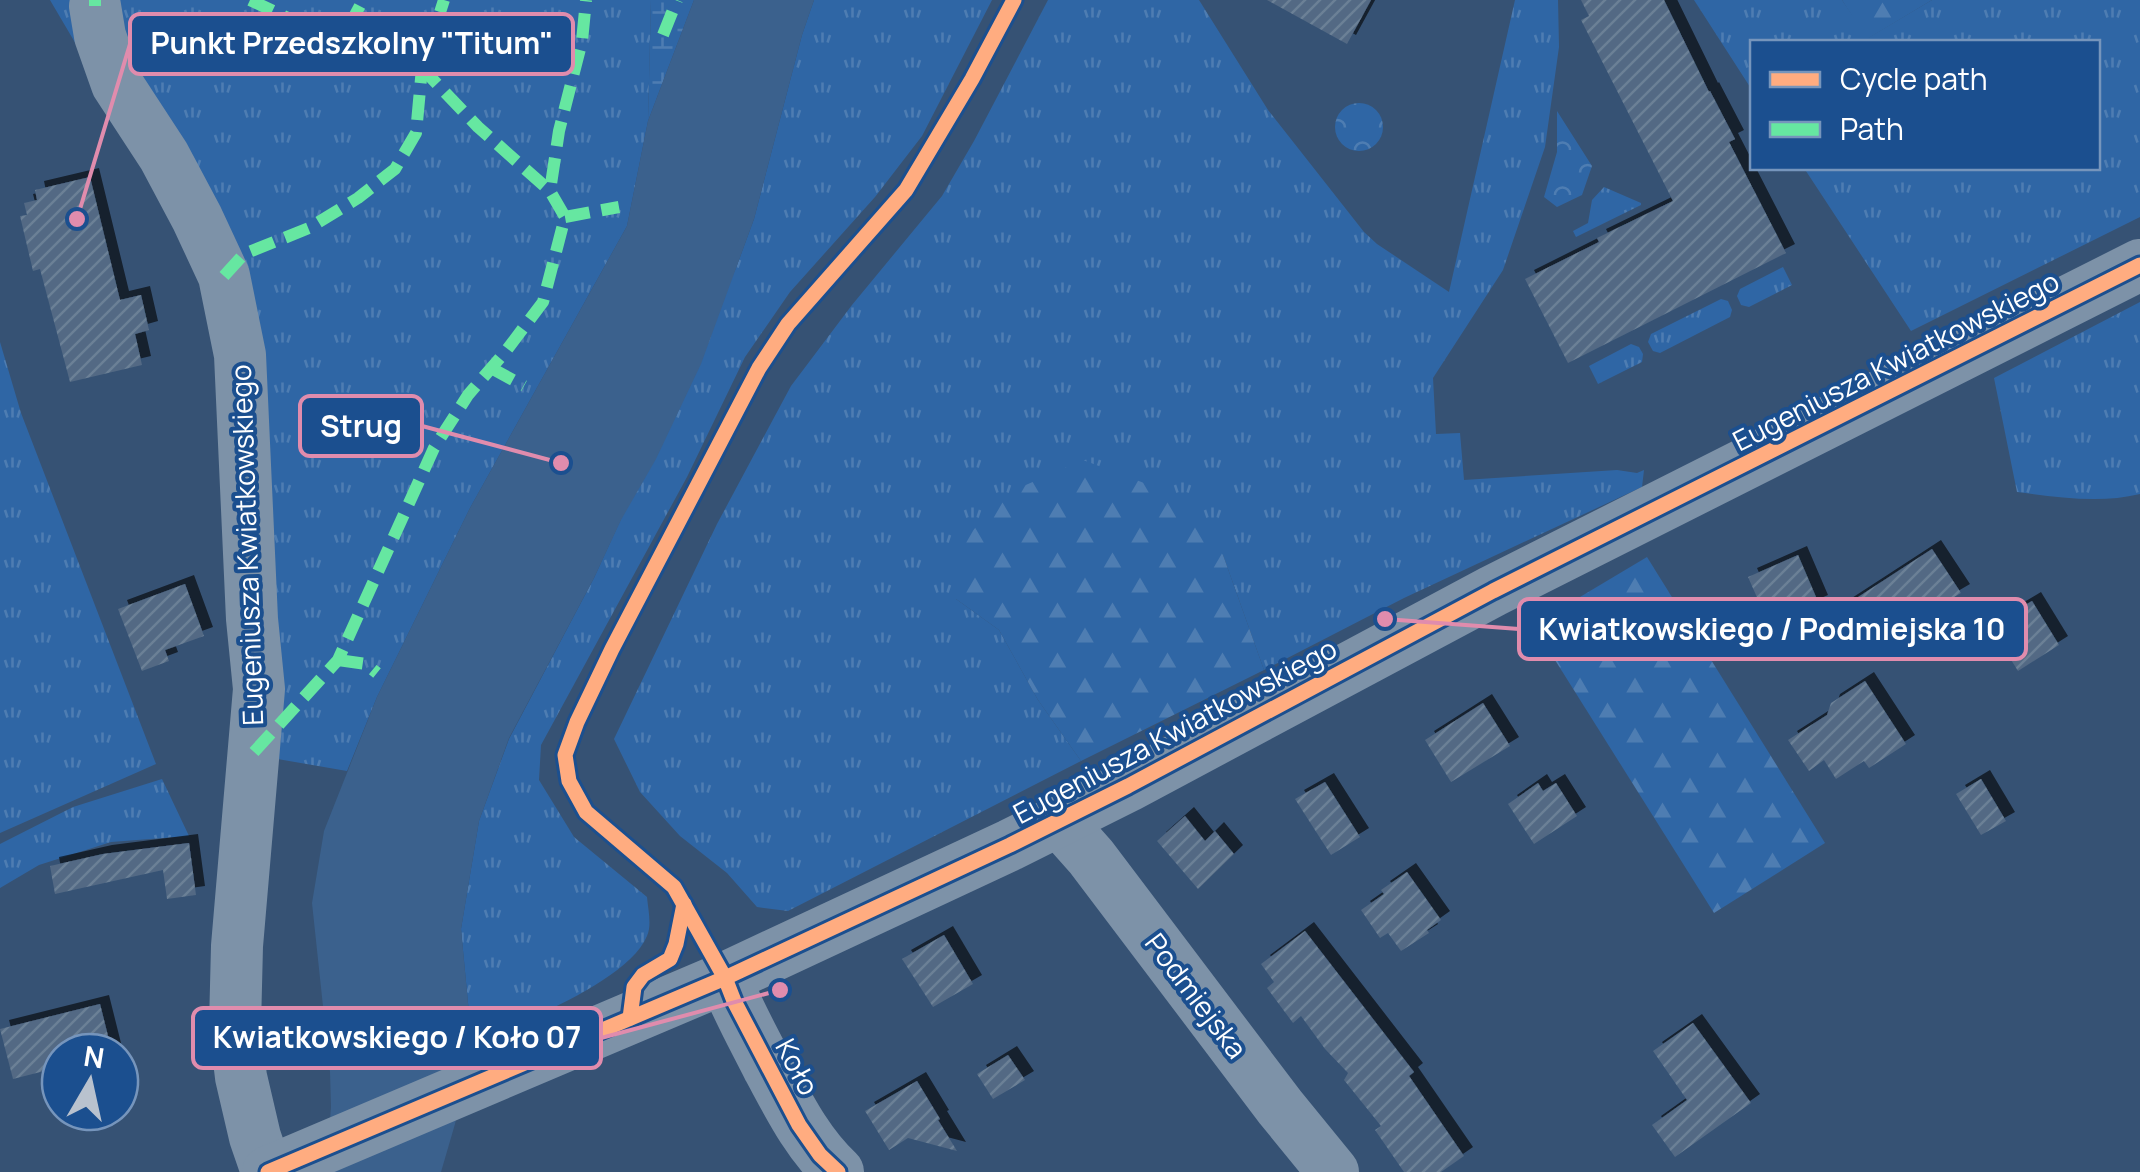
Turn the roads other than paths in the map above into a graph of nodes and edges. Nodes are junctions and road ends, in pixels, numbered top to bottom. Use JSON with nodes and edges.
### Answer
{"nodes":[{"id":1,"x":96,"y":6,"type":"dead end"},
{"id":2,"x":2140,"y":265,"type":"edge"},
{"id":3,"x":1059,"y":821,"type":"junction"},
{"id":4,"x":725,"y":978,"type":"junction"},
{"id":5,"x":282,"y":1166,"type":"edge"},
{"id":6,"x":838,"y":1172,"type":"edge"},
{"id":7,"x":1333,"y":1172,"type":"edge"}],
"edges":[{"from":1,"to":5,"type":"street","name":"Eugeniusza Kwiatkowskiego"},
{"from":2,"to":3,"type":"street","name":"Eugeniusza Kwiatkowskiego"},
{"from":3,"to":4,"type":"street","name":"Eugeniusza Kwiatkowskiego"},
{"from":3,"to":7,"type":"street","name":"Podmiejska"},
{"from":4,"to":5,"type":"street","name":"Eugeniusza Kwiatkowskiego"},
{"from":4,"to":6,"type":"street","name":"Koło"}]}
